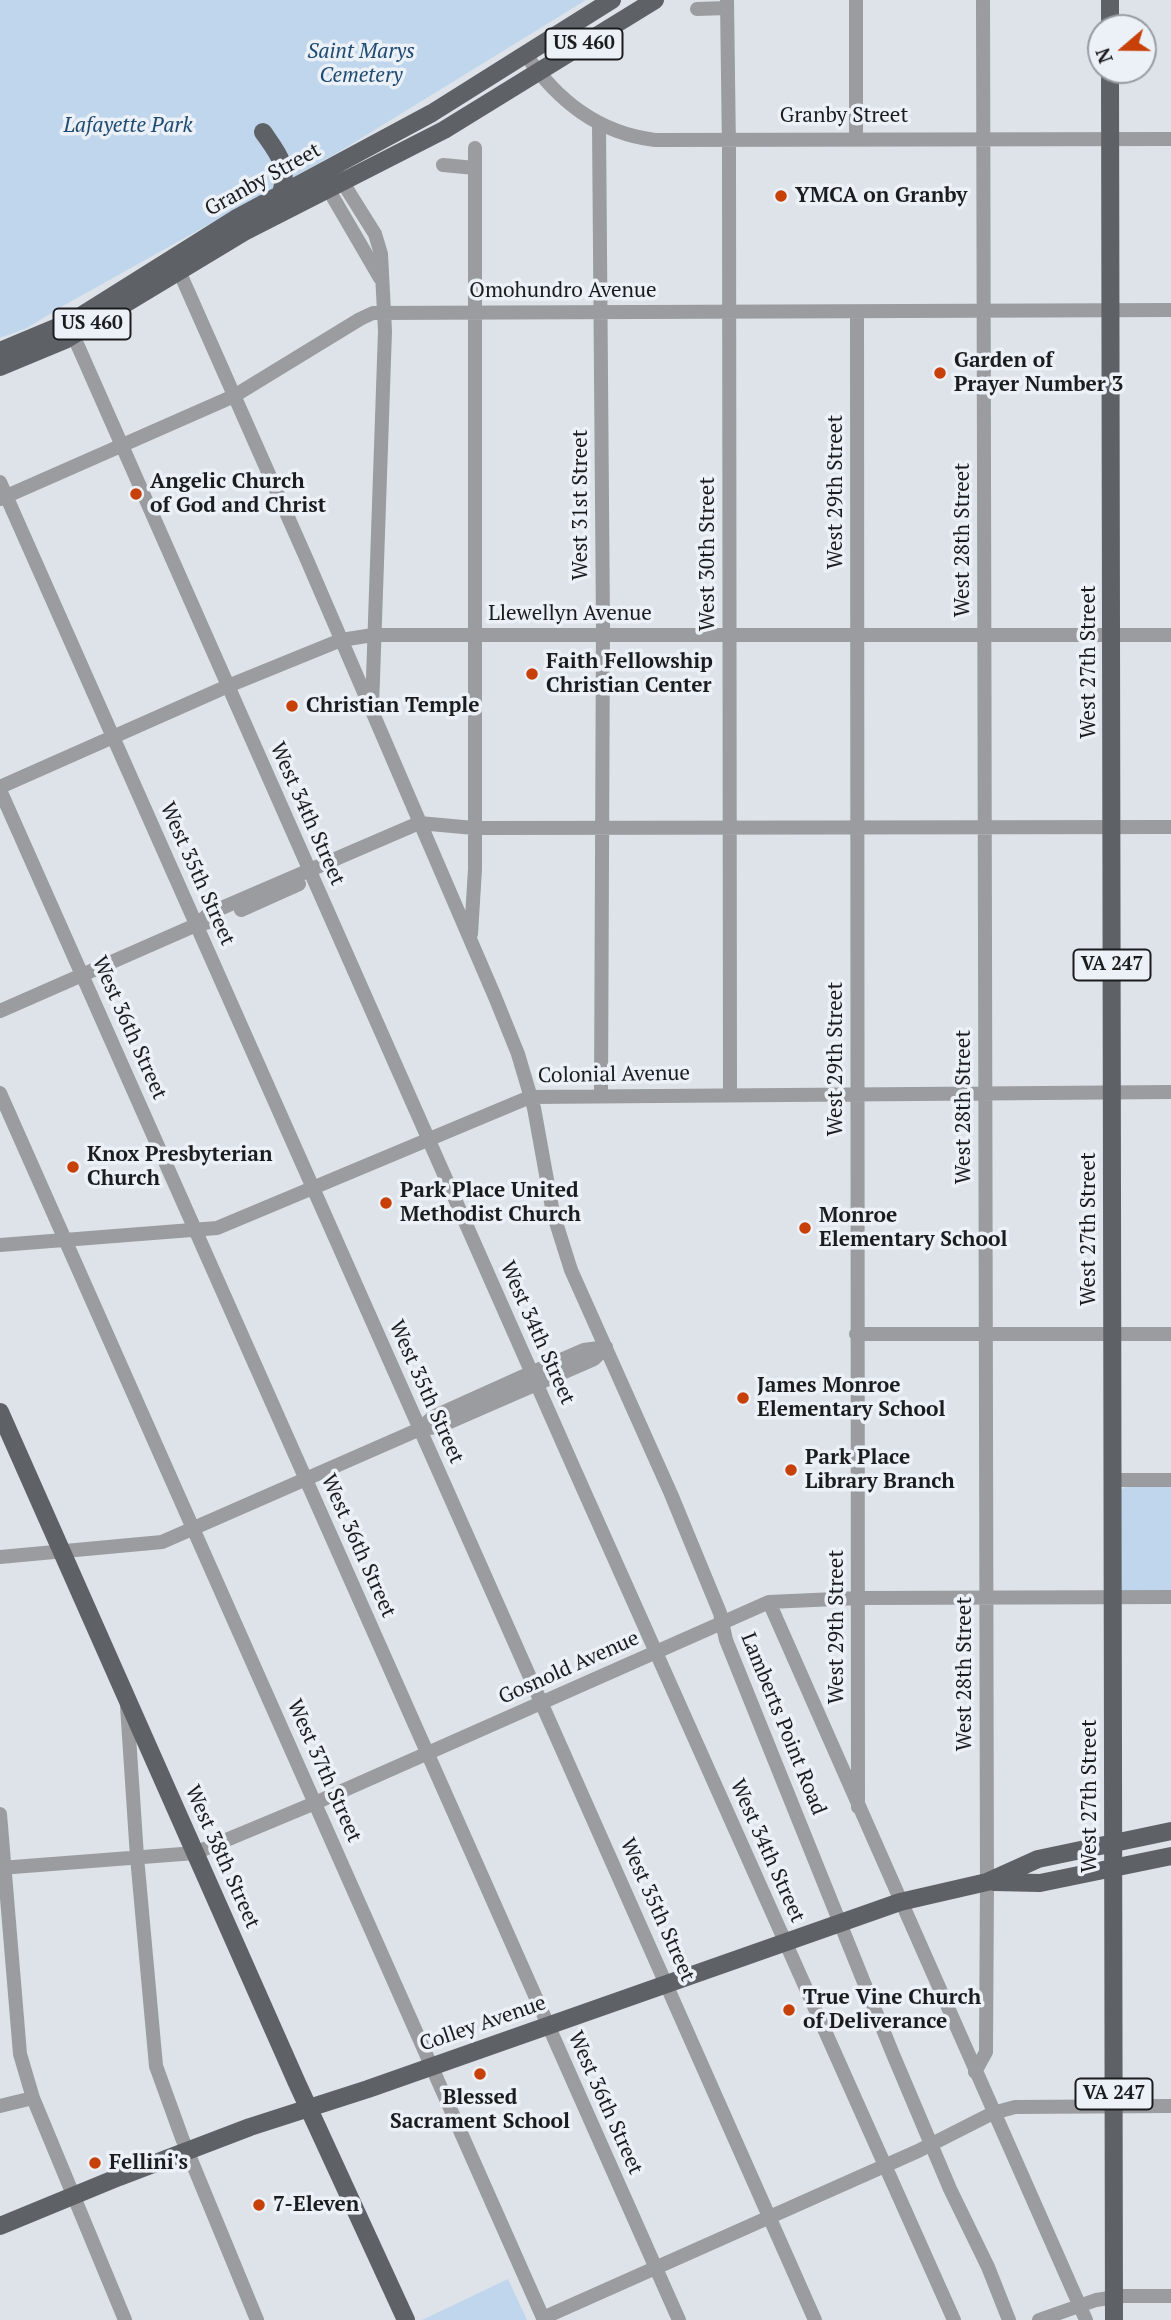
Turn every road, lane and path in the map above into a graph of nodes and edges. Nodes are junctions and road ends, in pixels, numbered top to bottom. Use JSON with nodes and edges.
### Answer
{"nodes":[{"id":1,"x":612,"y":0,"type":"edge"},
{"id":2,"x":655,"y":0,"type":"edge"},
{"id":3,"x":856,"y":0,"type":"edge"},
{"id":4,"x":983,"y":0,"type":"edge"},
{"id":5,"x":727,"y":4,"type":"edge"},
{"id":6,"x":697,"y":9,"type":"dead end"},
{"id":7,"x":526,"y":55,"type":"junction"},
{"id":8,"x":538,"y":73,"type":"junction"},
{"id":9,"x":1110,"y":84,"type":"edge"},
{"id":10,"x":599,"y":124,"type":"junction"},
{"id":11,"x":263,"y":132,"type":"dead end"},
{"id":12,"x":729,"y":139,"type":"junction"},
{"id":13,"x":856,"y":139,"type":"junction"},
{"id":14,"x":983,"y":139,"type":"junction"},
{"id":15,"x":1110,"y":139,"type":"junction"},
{"id":16,"x":1171,"y":139,"type":"edge"},
{"id":17,"x":475,"y":148,"type":"dead end"},
{"id":18,"x":443,"y":165,"type":"dead end"},
{"id":19,"x":475,"y":168,"type":"junction"},
{"id":20,"x":331,"y":178,"type":"junction"},
{"id":21,"x":281,"y":194,"type":"junction"},
{"id":22,"x":176,"y":265,"type":"junction"},
{"id":23,"x":1111,"y":310,"type":"junction"},
{"id":24,"x":1171,"y":310,"type":"edge"},
{"id":25,"x":385,"y":312,"type":"junction"},
{"id":26,"x":474,"y":312,"type":"junction"},
{"id":27,"x":601,"y":312,"type":"junction"},
{"id":28,"x":857,"y":312,"type":"junction"},
{"id":29,"x":983,"y":312,"type":"junction"},
{"id":30,"x":729,"y":313,"type":"junction"},
{"id":31,"x":70,"y":329,"type":"junction"},
{"id":32,"x":0,"y":351,"type":"edge"},
{"id":33,"x":0,"y":367,"type":"edge"},
{"id":34,"x":234,"y":396,"type":"junction"},
{"id":35,"x":122,"y":446,"type":"junction"},
{"id":36,"x":0,"y":482,"type":"edge"},
{"id":37,"x":3,"y":498,"type":"edge"},
{"id":38,"x":373,"y":635,"type":"junction"},
{"id":39,"x":474,"y":635,"type":"junction"},
{"id":40,"x":603,"y":635,"type":"junction"},
{"id":41,"x":729,"y":635,"type":"junction"},
{"id":42,"x":857,"y":635,"type":"junction"},
{"id":43,"x":984,"y":635,"type":"junction"},
{"id":44,"x":1112,"y":635,"type":"junction"},
{"id":45,"x":1171,"y":635,"type":"edge"},
{"id":46,"x":341,"y":640,"type":"junction"},
{"id":47,"x":228,"y":686,"type":"junction"},
{"id":48,"x":372,"y":712,"type":"junction"},
{"id":49,"x":114,"y":736,"type":"junction"},
{"id":50,"x":0,"y":788,"type":"edge"},
{"id":51,"x":1111,"y":827,"type":"junction"},
{"id":52,"x":1171,"y":827,"type":"edge"},
{"id":53,"x":421,"y":828,"type":"junction"},
{"id":54,"x":474,"y":828,"type":"junction"},
{"id":55,"x":602,"y":828,"type":"junction"},
{"id":56,"x":730,"y":828,"type":"junction"},
{"id":57,"x":857,"y":828,"type":"junction"},
{"id":58,"x":984,"y":828,"type":"junction"},
{"id":59,"x":311,"y":873,"type":"junction"},
{"id":60,"x":196,"y":925,"type":"junction"},
{"id":61,"x":470,"y":939,"type":"junction"},
{"id":62,"x":82,"y":974,"type":"junction"},
{"id":63,"x":0,"y":1011,"type":"edge"},
{"id":64,"x":1112,"y":1092,"type":"junction"},
{"id":65,"x":1171,"y":1092,"type":"edge"},
{"id":66,"x":0,"y":1093,"type":"edge"},
{"id":67,"x":985,"y":1094,"type":"junction"},
{"id":68,"x":601,"y":1095,"type":"junction"},
{"id":69,"x":730,"y":1095,"type":"junction"},
{"id":70,"x":857,"y":1095,"type":"junction"},
{"id":71,"x":530,"y":1097,"type":"junction"},
{"id":72,"x":428,"y":1138,"type":"junction"},
{"id":73,"x":314,"y":1188,"type":"junction"},
{"id":74,"x":195,"y":1230,"type":"junction"},
{"id":75,"x":65,"y":1240,"type":"junction"},
{"id":76,"x":0,"y":1245,"type":"edge"},
{"id":77,"x":856,"y":1334,"type":"junction"},
{"id":78,"x":986,"y":1334,"type":"junction"},
{"id":79,"x":1112,"y":1334,"type":"junction"},
{"id":80,"x":1171,"y":1334,"type":"edge"},
{"id":81,"x":606,"y":1346,"type":"junction"},
{"id":82,"x":534,"y":1378,"type":"junction"},
{"id":83,"x":0,"y":1412,"type":"edge"},
{"id":84,"x":420,"y":1429,"type":"junction"},
{"id":85,"x":306,"y":1480,"type":"junction"},
{"id":86,"x":1113,"y":1480,"type":"junction"},
{"id":87,"x":1171,"y":1480,"type":"edge"},
{"id":88,"x":193,"y":1529,"type":"junction"},
{"id":89,"x":62,"y":1552,"type":"junction"},
{"id":90,"x":0,"y":1557,"type":"edge"},
{"id":91,"x":1113,"y":1597,"type":"junction"},
{"id":92,"x":1171,"y":1597,"type":"edge"},
{"id":93,"x":858,"y":1598,"type":"junction"},
{"id":94,"x":986,"y":1598,"type":"junction"},
{"id":95,"x":769,"y":1602,"type":"junction"},
{"id":96,"x":722,"y":1623,"type":"junction"},
{"id":97,"x":656,"y":1652,"type":"junction"},
{"id":98,"x":126,"y":1697,"type":"junction"},
{"id":99,"x":541,"y":1703,"type":"junction"},
{"id":100,"x":427,"y":1754,"type":"junction"},
{"id":101,"x":315,"y":1803,"type":"junction"},
{"id":102,"x":858,"y":1807,"type":"junction"},
{"id":103,"x":0,"y":1814,"type":"edge"},
{"id":104,"x":1171,"y":1831,"type":"edge"},
{"id":105,"x":1112,"y":1843,"type":"junction"},
{"id":106,"x":195,"y":1853,"type":"junction"},
{"id":107,"x":1171,"y":1856,"type":"edge"},
{"id":108,"x":137,"y":1857,"type":"junction"},
{"id":109,"x":2,"y":1868,"type":"edge"},
{"id":110,"x":1113,"y":1868,"type":"junction"},
{"id":111,"x":987,"y":1882,"type":"junction"},
{"id":112,"x":900,"y":1902,"type":"junction"},
{"id":113,"x":841,"y":1923,"type":"junction"},
{"id":114,"x":785,"y":1942,"type":"junction"},
{"id":115,"x":666,"y":1983,"type":"junction"},
{"id":116,"x":547,"y":2025,"type":"junction"},
{"id":117,"x":432,"y":2067,"type":"junction"},
{"id":118,"x":975,"y":2071,"type":"junction"},
{"id":119,"x":33,"y":2098,"type":"junction"},
{"id":120,"x":0,"y":2106,"type":"edge"},
{"id":121,"x":1171,"y":2106,"type":"edge"},
{"id":122,"x":309,"y":2107,"type":"junction"},
{"id":123,"x":1114,"y":2107,"type":"junction"},
{"id":124,"x":993,"y":2113,"type":"junction"},
{"id":125,"x":932,"y":2144,"type":"junction"},
{"id":126,"x":188,"y":2150,"type":"junction"},
{"id":127,"x":885,"y":2166,"type":"junction"},
{"id":128,"x":75,"y":2195,"type":"junction"},
{"id":129,"x":769,"y":2217,"type":"junction"},
{"id":130,"x":0,"y":2226,"type":"edge"},
{"id":131,"x":655,"y":2268,"type":"junction"},
{"id":132,"x":1171,"y":2296,"type":"edge"},
{"id":133,"x":1114,"y":2297,"type":"junction"},
{"id":134,"x":1079,"y":2305,"type":"junction"},
{"id":135,"x":544,"y":2319,"type":"edge"},
{"id":136,"x":125,"y":2320,"type":"edge"},
{"id":137,"x":257,"y":2320,"type":"edge"},
{"id":138,"x":406,"y":2320,"type":"edge"},
{"id":139,"x":679,"y":2320,"type":"edge"},
{"id":140,"x":815,"y":2320,"type":"edge"},
{"id":141,"x":954,"y":2320,"type":"edge"},
{"id":142,"x":1009,"y":2320,"type":"edge"},
{"id":143,"x":1039,"y":2320,"type":"edge"},
{"id":144,"x":1086,"y":2320,"type":"edge"},
{"id":145,"x":1114,"y":2320,"type":"edge"}],
"edges":[{"from":1,"to":7,"type":"main road","number":"US 460"},
{"from":2,"to":8,"type":"main road","number":"US 460"},
{"from":3,"to":13,"type":"street"},
{"from":4,"to":14,"type":"street","name":"West 28th Street"},
{"from":5,"to":6,"type":"street"},
{"from":5,"to":12,"type":"street","name":"West 30th Street"},
{"from":7,"to":8,"type":"street","name":"Granby Street"},
{"from":7,"to":20,"type":"main road","name":"Granby Street","number":"US 460"},
{"from":8,"to":10,"type":"street","name":"Granby Street"},
{"from":8,"to":20,"type":"main road","name":"Granby Street","number":"US 460"},
{"from":9,"to":15,"type":"main road","number":"VA 247"},
{"from":10,"to":12,"type":"street","name":"Granby Street"},
{"from":10,"to":27,"type":"street","name":"West 31st Street"},
{"from":11,"to":21,"type":"main road"},
{"from":12,"to":13,"type":"street","name":"Granby Street"},
{"from":12,"to":30,"type":"street","name":"West 30th Street"},
{"from":13,"to":14,"type":"street","name":"Granby Street"},
{"from":14,"to":15,"type":"street","name":"Granby Street"},
{"from":14,"to":29,"type":"street","name":"West 28th Street"},
{"from":15,"to":16,"type":"street","name":"Granby Street"},
{"from":15,"to":23,"type":"main road","name":"West 27th Street","number":"VA 247"},
{"from":17,"to":19,"type":"street"},
{"from":18,"to":19,"type":"street"},
{"from":19,"to":26,"type":"street"},
{"from":20,"to":21,"type":"main road","name":"Granby Street","number":"US 460"},
{"from":20,"to":22,"type":"main road","name":"Granby Street","number":"US 460"},
{"from":20,"to":25,"type":"street"},
{"from":21,"to":22,"type":"main road","name":"Granby Street","number":"US 460"},
{"from":22,"to":31,"type":"main road","name":"Granby Street","number":"US 460"},
{"from":22,"to":34,"type":"street","name":"Lamberts Point Road"},
{"from":23,"to":24,"type":"street","name":"Omohundro Avenue"},
{"from":23,"to":29,"type":"street","name":"Omohundro Avenue"},
{"from":23,"to":44,"type":"main road","name":"West 27th Street","number":"VA 247"},
{"from":25,"to":26,"type":"street","name":"Omohundro Avenue"},
{"from":25,"to":34,"type":"street","name":"Omohundro Avenue"},
{"from":25,"to":38,"type":"street"},
{"from":26,"to":27,"type":"street","name":"Omohundro Avenue"},
{"from":26,"to":39,"type":"street"},
{"from":27,"to":30,"type":"street","name":"Omohundro Avenue"},
{"from":27,"to":40,"type":"street","name":"West 31st Street"},
{"from":28,"to":29,"type":"street","name":"Omohundro Avenue"},
{"from":28,"to":30,"type":"street","name":"Omohundro Avenue"},
{"from":28,"to":42,"type":"street","name":"West 29th Street"},
{"from":29,"to":43,"type":"street","name":"West 28th Street"},
{"from":30,"to":41,"type":"street","name":"West 30th Street"},
{"from":31,"to":32,"type":"main road","name":"Granby Street","number":"US 460"},
{"from":31,"to":33,"type":"main road","name":"Granby Street","number":"US 460"},
{"from":31,"to":35,"type":"street","name":"West 34th Street"},
{"from":34,"to":35,"type":"street","name":"Omohundro Avenue"},
{"from":34,"to":46,"type":"street","name":"Lamberts Point Road"},
{"from":35,"to":37,"type":"street","name":"Omohundro Avenue"},
{"from":35,"to":47,"type":"street","name":"West 34th Street"},
{"from":36,"to":37,"type":"street","name":"West 35th Street"},
{"from":37,"to":49,"type":"street","name":"West 35th Street"},
{"from":38,"to":39,"type":"street","name":"Llewellyn Avenue"},
{"from":38,"to":46,"type":"street","name":"Llewellyn Avenue"},
{"from":38,"to":48,"type":"street"},
{"from":39,"to":40,"type":"street","name":"Llewellyn Avenue"},
{"from":39,"to":54,"type":"street"},
{"from":40,"to":41,"type":"street","name":"Llewellyn Avenue"},
{"from":40,"to":55,"type":"street","name":"West 31st Street"},
{"from":41,"to":42,"type":"street","name":"Llewellyn Avenue"},
{"from":41,"to":56,"type":"street","name":"West 30th Street"},
{"from":42,"to":43,"type":"street","name":"Llewellyn Avenue"},
{"from":42,"to":57,"type":"street","name":"West 29th Street"},
{"from":43,"to":44,"type":"street","name":"Llewellyn Avenue"},
{"from":43,"to":58,"type":"street","name":"West 28th Street"},
{"from":44,"to":45,"type":"street","name":"Llewellyn Avenue"},
{"from":44,"to":51,"type":"main road","name":"West 27th Street","number":"VA 247"},
{"from":46,"to":47,"type":"street","name":"Llewellyn Avenue"},
{"from":46,"to":48,"type":"street","name":"Lamberts Point Road"},
{"from":47,"to":49,"type":"street","name":"Llewellyn Avenue"},
{"from":47,"to":59,"type":"street","name":"West 34th Street"},
{"from":48,"to":53,"type":"street","name":"Lamberts Point Road"},
{"from":49,"to":50,"type":"street","name":"Llewellyn Avenue"},
{"from":49,"to":60,"type":"street","name":"West 35th Street"},
{"from":50,"to":62,"type":"street","name":"West 36th Street"},
{"from":51,"to":52,"type":"street"},
{"from":51,"to":58,"type":"street"},
{"from":51,"to":64,"type":"main road","name":"West 27th Street","number":"VA 247"},
{"from":53,"to":54,"type":"street"},
{"from":53,"to":59,"type":"street"},
{"from":53,"to":61,"type":"street","name":"Lamberts Point Road"},
{"from":54,"to":55,"type":"street"},
{"from":54,"to":61,"type":"street"},
{"from":55,"to":56,"type":"street"},
{"from":55,"to":68,"type":"street","name":"West 31st Street"},
{"from":56,"to":57,"type":"street"},
{"from":56,"to":69,"type":"street","name":"West 30th Street"},
{"from":57,"to":58,"type":"street"},
{"from":57,"to":70,"type":"street","name":"West 29th Street"},
{"from":58,"to":67,"type":"street","name":"West 28th Street"},
{"from":59,"to":60,"type":"street"},
{"from":59,"to":72,"type":"street","name":"West 34th Street"},
{"from":60,"to":62,"type":"street"},
{"from":60,"to":73,"type":"street","name":"West 35th Street"},
{"from":61,"to":71,"type":"street","name":"Lamberts Point Road"},
{"from":62,"to":63,"type":"street"},
{"from":62,"to":74,"type":"street","name":"West 36th Street"},
{"from":64,"to":65,"type":"street","name":"Colonial Avenue"},
{"from":64,"to":67,"type":"street","name":"Colonial Avenue"},
{"from":64,"to":79,"type":"main road","name":"West 27th Street","number":"VA 247"},
{"from":66,"to":75,"type":"street","name":"West 37th Street"},
{"from":67,"to":70,"type":"street","name":"Colonial Avenue"},
{"from":67,"to":78,"type":"street","name":"West 28th Street"},
{"from":68,"to":69,"type":"street","name":"Colonial Avenue"},
{"from":68,"to":71,"type":"street","name":"Colonial Avenue"},
{"from":69,"to":70,"type":"street","name":"Colonial Avenue"},
{"from":70,"to":77,"type":"street","name":"West 29th Street"},
{"from":71,"to":72,"type":"street","name":"Colonial Avenue"},
{"from":71,"to":81,"type":"street","name":"Lamberts Point Road"},
{"from":72,"to":73,"type":"street","name":"Colonial Avenue"},
{"from":72,"to":82,"type":"street","name":"West 34th Street"},
{"from":73,"to":74,"type":"street","name":"Colonial Avenue"},
{"from":73,"to":84,"type":"street","name":"West 35th Street"},
{"from":74,"to":75,"type":"street","name":"Colonial Avenue"},
{"from":74,"to":85,"type":"street","name":"West 36th Street"},
{"from":75,"to":76,"type":"street","name":"Colonial Avenue"},
{"from":75,"to":88,"type":"street","name":"West 37th Street"},
{"from":77,"to":78,"type":"street"},
{"from":77,"to":93,"type":"street","name":"West 29th Street"},
{"from":78,"to":79,"type":"street"},
{"from":78,"to":94,"type":"street","name":"West 28th Street"},
{"from":79,"to":80,"type":"street"},
{"from":79,"to":86,"type":"main road","name":"West 27th Street","number":"VA 247"},
{"from":81,"to":82,"type":"street"},
{"from":81,"to":96,"type":"street","name":"Lamberts Point Road"},
{"from":82,"to":84,"type":"street"},
{"from":82,"to":97,"type":"street","name":"West 34th Street"},
{"from":83,"to":89,"type":"main road","name":"West 38th Street"},
{"from":84,"to":85,"type":"street"},
{"from":84,"to":99,"type":"street","name":"West 35th Street"},
{"from":85,"to":88,"type":"street"},
{"from":85,"to":100,"type":"street","name":"West 36th Street"},
{"from":86,"to":87,"type":"street"},
{"from":86,"to":91,"type":"main road","name":"West 27th Street","number":"VA 247"},
{"from":88,"to":89,"type":"street"},
{"from":88,"to":101,"type":"street","name":"West 37th Street"},
{"from":89,"to":90,"type":"street"},
{"from":89,"to":98,"type":"main road","name":"West 38th Street"},
{"from":91,"to":92,"type":"street","name":"Gosnold Avenue"},
{"from":91,"to":94,"type":"street","name":"Gosnold Avenue"},
{"from":91,"to":105,"type":"main road","name":"West 27th Street","number":"VA 247"},
{"from":93,"to":94,"type":"street","name":"Gosnold Avenue"},
{"from":93,"to":95,"type":"street","name":"Gosnold Avenue"},
{"from":93,"to":102,"type":"street","name":"West 29th Street"},
{"from":94,"to":111,"type":"street","name":"West 28th Street"},
{"from":95,"to":96,"type":"street","name":"Gosnold Avenue"},
{"from":95,"to":102,"type":"street"},
{"from":96,"to":97,"type":"street","name":"Gosnold Avenue"},
{"from":96,"to":113,"type":"street","name":"Lamberts Point Road"},
{"from":97,"to":99,"type":"street","name":"Gosnold Avenue"},
{"from":97,"to":114,"type":"street","name":"West 34th Street"},
{"from":98,"to":106,"type":"main road","name":"West 38th Street"},
{"from":98,"to":108,"type":"street"},
{"from":99,"to":100,"type":"street","name":"Gosnold Avenue"},
{"from":99,"to":115,"type":"street","name":"West 35th Street"},
{"from":100,"to":101,"type":"street","name":"Gosnold Avenue"},
{"from":100,"to":116,"type":"street","name":"West 36th Street"},
{"from":101,"to":106,"type":"street","name":"Gosnold Avenue"},
{"from":101,"to":117,"type":"street","name":"West 37th Street"},
{"from":102,"to":112,"type":"street"},
{"from":103,"to":109,"type":"street"},
{"from":104,"to":105,"type":"main road","name":"Colley Avenue"},
{"from":105,"to":110,"type":"main road","name":"West 27th Street","number":"VA 247"},
{"from":105,"to":111,"type":"main road","name":"Colley Avenue"},
{"from":106,"to":108,"type":"street","name":"Gosnold Avenue"},
{"from":106,"to":122,"type":"main road","name":"West 38th Street"},
{"from":107,"to":110,"type":"main road","name":"Colley Avenue"},
{"from":108,"to":109,"type":"street","name":"Gosnold Avenue"},
{"from":108,"to":126,"type":"street"},
{"from":109,"to":119,"type":"street"},
{"from":110,"to":111,"type":"main road","name":"Colley Avenue"},
{"from":110,"to":123,"type":"main road","name":"West 27th Street","number":"VA 247"},
{"from":111,"to":112,"type":"main road","name":"Colley Avenue"},
{"from":111,"to":118,"type":"street","name":"West 28th Street"},
{"from":112,"to":113,"type":"main road","name":"Colley Avenue"},
{"from":112,"to":118,"type":"street"},
{"from":113,"to":114,"type":"main road","name":"Colley Avenue"},
{"from":113,"to":125,"type":"street","name":"Lamberts Point Road"},
{"from":114,"to":115,"type":"main road","name":"Colley Avenue"},
{"from":114,"to":127,"type":"street","name":"West 34th Street"},
{"from":115,"to":116,"type":"main road","name":"Colley Avenue"},
{"from":115,"to":129,"type":"street","name":"West 35th Street"},
{"from":116,"to":117,"type":"main road","name":"Colley Avenue"},
{"from":116,"to":131,"type":"street","name":"West 36th Street"},
{"from":117,"to":122,"type":"main road","name":"Colley Avenue"},
{"from":117,"to":135,"type":"street","name":"West 37th Street"},
{"from":118,"to":124,"type":"street"},
{"from":119,"to":120,"type":"street"},
{"from":119,"to":128,"type":"street"},
{"from":121,"to":123,"type":"street"},
{"from":122,"to":126,"type":"main road","name":"Colley Avenue"},
{"from":122,"to":138,"type":"main road","name":"West 38th Street"},
{"from":123,"to":124,"type":"street"},
{"from":123,"to":133,"type":"main road","name":"West 27th Street","number":"VA 247"},
{"from":124,"to":125,"type":"street"},
{"from":124,"to":134,"type":"street"},
{"from":125,"to":127,"type":"street"},
{"from":125,"to":142,"type":"street","name":"Lamberts Point Road"},
{"from":126,"to":128,"type":"main road","name":"Colley Avenue"},
{"from":126,"to":137,"type":"street"},
{"from":127,"to":129,"type":"street"},
{"from":127,"to":141,"type":"street","name":"West 34th Street"},
{"from":128,"to":130,"type":"main road","name":"Colley Avenue"},
{"from":128,"to":136,"type":"street"},
{"from":129,"to":131,"type":"street"},
{"from":129,"to":140,"type":"street","name":"West 35th Street"},
{"from":131,"to":135,"type":"street"},
{"from":131,"to":139,"type":"street","name":"West 36th Street"},
{"from":132,"to":133,"type":"street"},
{"from":133,"to":134,"type":"street"},
{"from":133,"to":145,"type":"main road","name":"West 27th Street","number":"VA 247"},
{"from":134,"to":143,"type":"street"},
{"from":134,"to":144,"type":"street"}]}
